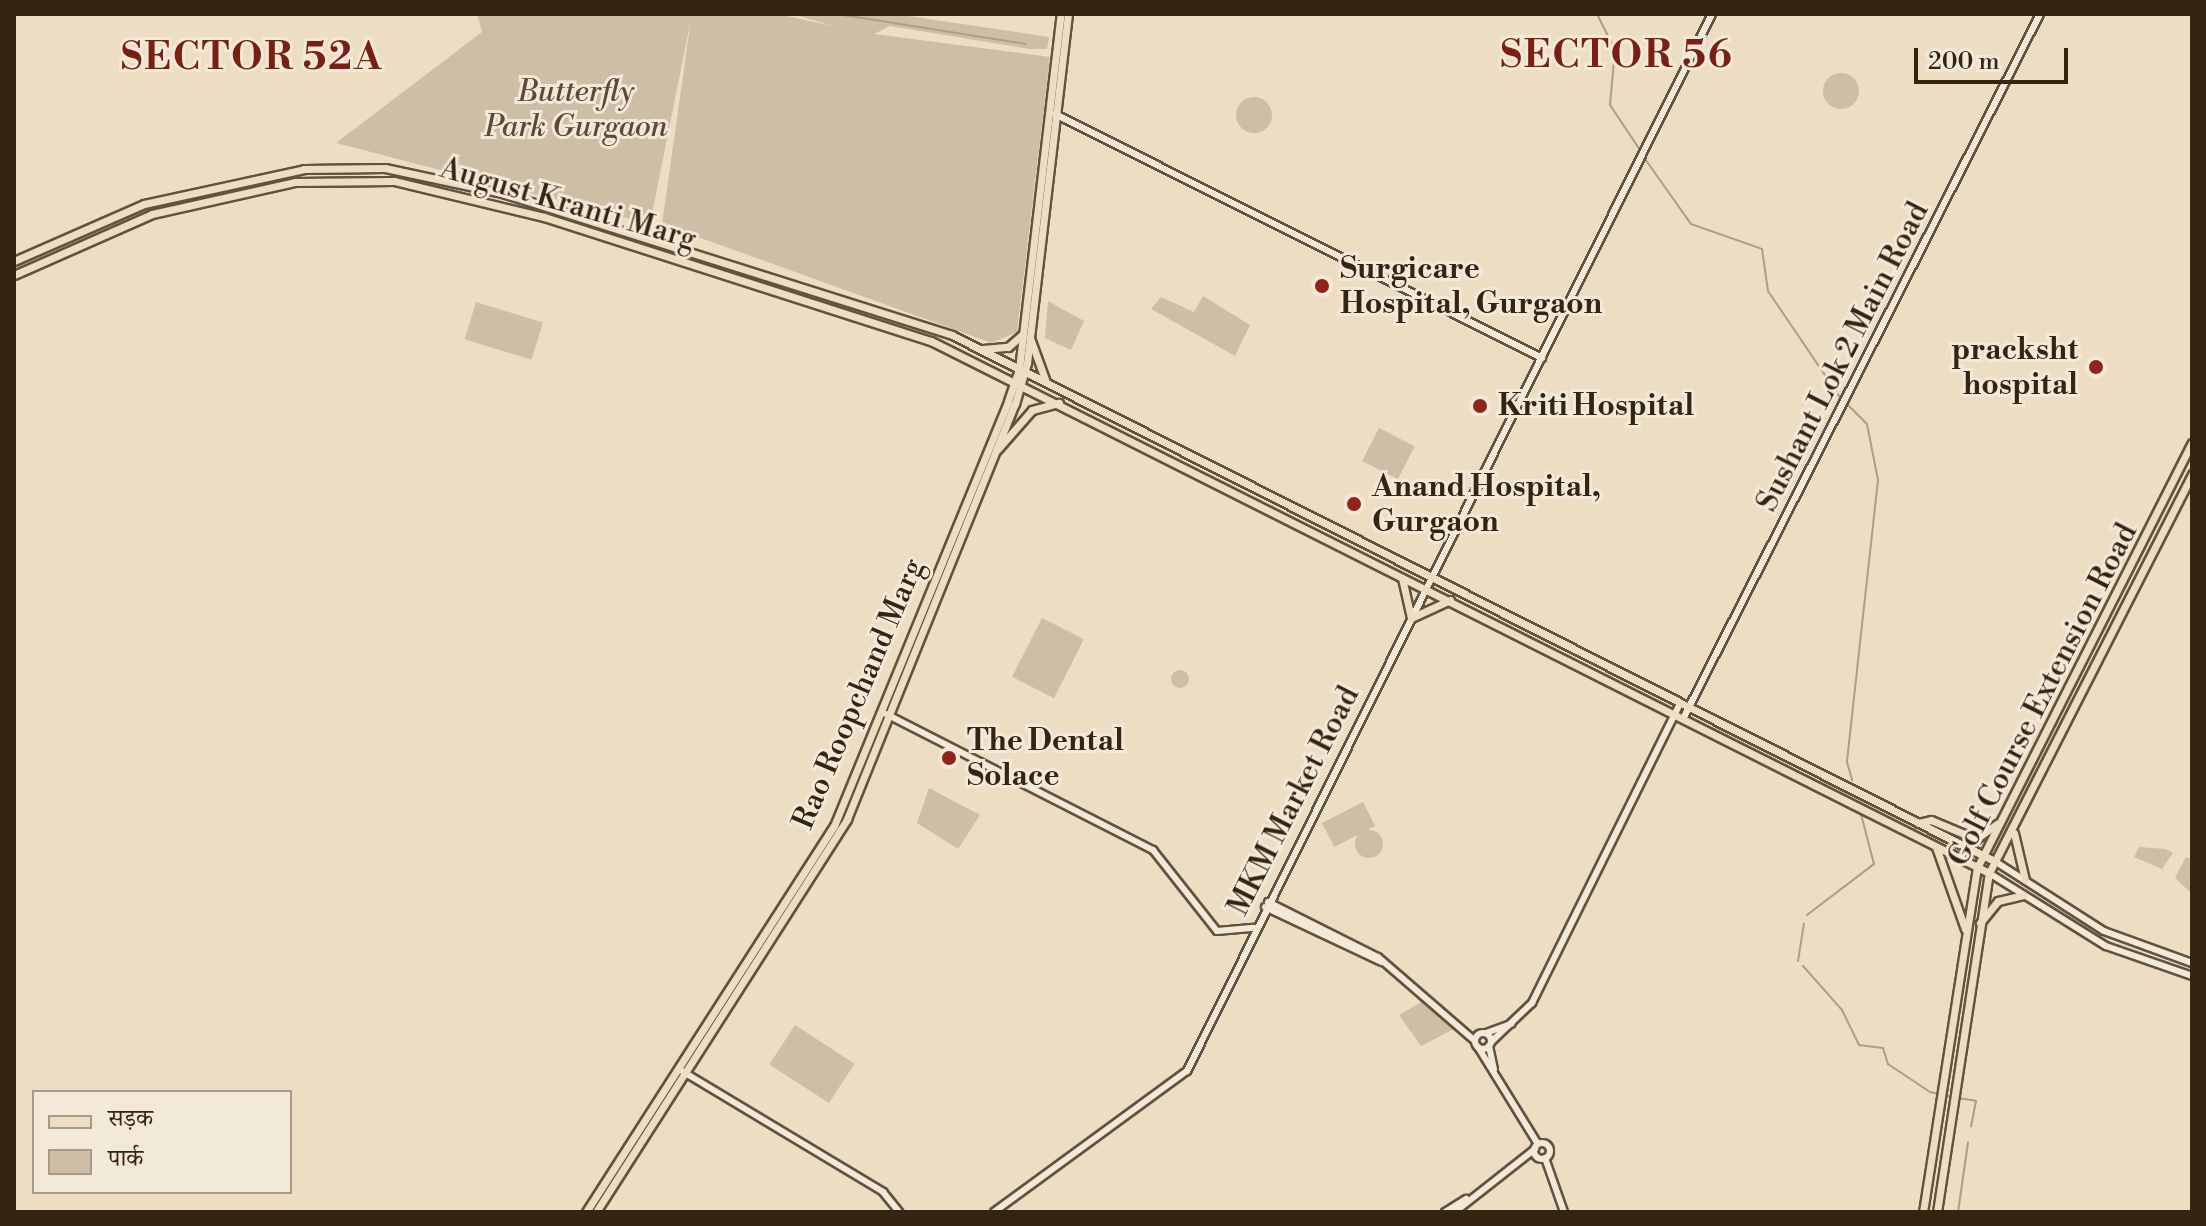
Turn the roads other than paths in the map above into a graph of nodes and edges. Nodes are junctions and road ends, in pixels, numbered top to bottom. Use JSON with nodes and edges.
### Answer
{"nodes":[{"id":1,"x":1061,"y":14,"type":"edge"},
{"id":2,"x":1068,"y":14,"type":"edge"},
{"id":3,"x":1712,"y":14,"type":"edge"},
{"id":4,"x":2040,"y":14,"type":"edge"},
{"id":5,"x":1052,"y":113,"type":"junction"},
{"id":6,"x":659,"y":242,"type":"junction"},
{"id":7,"x":655,"y":254,"type":"junction"},
{"id":8,"x":14,"y":261,"type":"edge"},
{"id":9,"x":14,"y":275,"type":"edge"},
{"id":10,"x":813,"y":288,"type":"junction"},
{"id":11,"x":837,"y":296,"type":"junction"},
{"id":12,"x":808,"y":301,"type":"junction"},
{"id":13,"x":832,"y":308,"type":"junction"},
{"id":14,"x":1025,"y":334,"type":"junction"},
{"id":15,"x":981,"y":349,"type":"junction"},
{"id":16,"x":1542,"y":358,"type":"junction"},
{"id":17,"x":1022,"y":371,"type":"junction"},
{"id":18,"x":1018,"y":382,"type":"junction"},
{"id":19,"x":1047,"y":383,"type":"junction"},
{"id":20,"x":1059,"y":403,"type":"junction"},
{"id":21,"x":2192,"y":443,"type":"edge"},
{"id":22,"x":997,"y":450,"type":"junction"},
{"id":23,"x":2192,"y":474,"type":"edge"},
{"id":24,"x":1430,"y":577,"type":"junction"},
{"id":25,"x":1401,"y":578,"type":"junction"},
{"id":26,"x":1425,"y":588,"type":"junction"},
{"id":27,"x":1450,"y":600,"type":"junction"},
{"id":28,"x":1411,"y":618,"type":"junction"},
{"id":29,"x":1680,"y":704,"type":"junction"},
{"id":30,"x":1688,"y":708,"type":"junction"},
{"id":31,"x":886,"y":714,"type":"junction"},
{"id":32,"x":1674,"y":714,"type":"junction"},
{"id":33,"x":1683,"y":719,"type":"junction"},
{"id":34,"x":1918,"y":823,"type":"junction"},
{"id":35,"x":2000,"y":823,"type":"junction"},
{"id":36,"x":2014,"y":827,"type":"junction"},
{"id":37,"x":1935,"y":845,"type":"junction"},
{"id":38,"x":1984,"y":856,"type":"junction"},
{"id":39,"x":1996,"y":862,"type":"junction"},
{"id":40,"x":1977,"y":868,"type":"junction"},
{"id":41,"x":1989,"y":873,"type":"junction"},
{"id":42,"x":2025,"y":880,"type":"junction"},
{"id":43,"x":2023,"y":895,"type":"junction"},
{"id":44,"x":1267,"y":904,"type":"junction"},
{"id":45,"x":1254,"y":928,"type":"junction"},
{"id":46,"x":1976,"y":928,"type":"junction"},
{"id":47,"x":1966,"y":932,"type":"junction"},
{"id":48,"x":2192,"y":963,"type":"edge"},
{"id":49,"x":2192,"y":976,"type":"edge"},
{"id":50,"x":1953,"y":1011,"type":"junction"},
{"id":51,"x":1964,"y":1012,"type":"junction"},
{"id":52,"x":1514,"y":1023,"type":"junction"},
{"id":53,"x":1460,"y":1030,"type":"junction"},
{"id":54,"x":1483,"y":1033,"type":"junction"},
{"id":55,"x":1476,"y":1044,"type":"junction"},
{"id":56,"x":1490,"y":1044,"type":"junction"},
{"id":57,"x":675,"y":1070,"type":"junction"},
{"id":58,"x":687,"y":1071,"type":"junction"},
{"id":59,"x":1496,"y":1077,"type":"junction"},
{"id":60,"x":1536,"y":1146,"type":"junction"},
{"id":61,"x":1524,"y":1157,"type":"junction"},
{"id":62,"x":1542,"y":1158,"type":"junction"},
{"id":63,"x":1466,"y":1199,"type":"junction"},
{"id":64,"x":586,"y":1212,"type":"edge"},
{"id":65,"x":596,"y":1212,"type":"edge"},
{"id":66,"x":899,"y":1212,"type":"edge"},
{"id":67,"x":994,"y":1212,"type":"edge"},
{"id":68,"x":1445,"y":1212,"type":"edge"},
{"id":69,"x":1455,"y":1212,"type":"edge"},
{"id":70,"x":1564,"y":1212,"type":"edge"},
{"id":71,"x":1923,"y":1212,"type":"edge"},
{"id":72,"x":1937,"y":1212,"type":"edge"}],
"edges":[{"from":1,"to":5,"type":"main road"},
{"from":2,"to":5,"type":"main road"},
{"from":3,"to":16,"type":"street","name":"MKM Market Road"},
{"from":4,"to":30,"type":"street","name":"Sushant Lok 2 Main Road"},
{"from":5,"to":14,"type":"main road"},
{"from":5,"to":16,"type":"street"},
{"from":6,"to":7,"type":"main road"},
{"from":6,"to":8,"type":"main road","name":"August Kranti Marg"},
{"from":6,"to":10,"type":"main road","name":"August Kranti Marg"},
{"from":7,"to":9,"type":"main road","name":"August Kranti Marg"},
{"from":7,"to":12,"type":"main road","name":"August Kranti Marg"},
{"from":10,"to":11,"type":"main road","name":"August Kranti Marg"},
{"from":10,"to":12,"type":"main road"},
{"from":11,"to":13,"type":"main road"},
{"from":11,"to":15,"type":"main road","name":"August Kranti Marg"},
{"from":12,"to":13,"type":"main road","name":"August Kranti Marg"},
{"from":13,"to":18,"type":"main road","name":"August Kranti Marg"},
{"from":14,"to":15,"type":"main road"},
{"from":14,"to":17,"type":"main road"},
{"from":14,"to":19,"type":"main road"},
{"from":15,"to":17,"type":"main road","name":"August Kranti Marg"},
{"from":16,"to":24,"type":"street","name":"MKM Market Road"},
{"from":17,"to":18,"type":"main road"},
{"from":17,"to":19,"type":"main road","name":"August Kranti Marg"},
{"from":18,"to":20,"type":"main road","name":"August Kranti Marg"},
{"from":18,"to":22,"type":"main road","name":"Rao Roopchand Marg"},
{"from":18,"to":31,"type":"main road","name":"Rao Roopchand Marg"},
{"from":19,"to":24,"type":"main road","name":"August Kranti Marg"},
{"from":20,"to":22,"type":"main road"},
{"from":20,"to":25,"type":"main road","name":"August Kranti Marg"},
{"from":21,"to":35,"type":"main road","name":"Golf Course Extension Road"},
{"from":22,"to":31,"type":"main road","name":"Rao Roopchand Marg"},
{"from":23,"to":36,"type":"main road","name":"Golf Course Extension Road"},
{"from":24,"to":26,"type":"street","name":"MKM Market Road"},
{"from":24,"to":29,"type":"main road","name":"August Kranti Marg"},
{"from":25,"to":26,"type":"main road","name":"August Kranti Marg"},
{"from":25,"to":28,"type":"main road"},
{"from":26,"to":27,"type":"main road","name":"August Kranti Marg"},
{"from":26,"to":28,"type":"street","name":"MKM Market Road"},
{"from":27,"to":28,"type":"main road"},
{"from":27,"to":32,"type":"main road","name":"August Kranti Marg"},
{"from":28,"to":44,"type":"street","name":"MKM Market Road"},
{"from":29,"to":30,"type":"main road","name":"August Kranti Marg"},
{"from":29,"to":32,"type":"street"},
{"from":30,"to":33,"type":"street","name":"Sushant Lok 2 Main Road"},
{"from":30,"to":34,"type":"main road","name":"August Kranti Marg"},
{"from":31,"to":45,"type":"street"},
{"from":31,"to":57,"type":"main road","name":"Rao Roopchand Marg"},
{"from":31,"to":58,"type":"main road","name":"Rao Roopchand Marg"},
{"from":32,"to":33,"type":"main road","name":"August Kranti Marg"},
{"from":32,"to":52,"type":"street"},
{"from":33,"to":37,"type":"main road","name":"August Kranti Marg"},
{"from":34,"to":35,"type":"main road"},
{"from":34,"to":38,"type":"main road","name":"August Kranti Marg"},
{"from":35,"to":38,"type":"main road","name":"Golf Course Extension Road"},
{"from":36,"to":39,"type":"main road","name":"Golf Course Extension Road"},
{"from":36,"to":42,"type":"main road"},
{"from":37,"to":40,"type":"main road","name":"August Kranti Marg"},
{"from":37,"to":47,"type":"main road"},
{"from":38,"to":39,"type":"main road","name":"August Kranti Marg"},
{"from":38,"to":40,"type":"main road","name":"Golf Course Extension Road"},
{"from":39,"to":41,"type":"main road","name":"Golf Course Extension Road"},
{"from":39,"to":42,"type":"street"},
{"from":40,"to":41,"type":"main road","name":"August Kranti Marg"},
{"from":40,"to":47,"type":"main road","name":"Golf Course Extension Road"},
{"from":41,"to":43,"type":"street"},
{"from":41,"to":46,"type":"main road","name":"Golf Course Extension Road"},
{"from":42,"to":48,"type":"street"},
{"from":43,"to":46,"type":"main road"},
{"from":43,"to":49,"type":"street"},
{"from":44,"to":45,"type":"street","name":"MKM Market Road"},
{"from":44,"to":53,"type":"street"},
{"from":45,"to":67,"type":"street","name":"MKM Market Road"},
{"from":46,"to":51,"type":"main road","name":"Golf Course Extension Road"},
{"from":47,"to":50,"type":"main road","name":"Golf Course Extension Road"},
{"from":50,"to":51,"type":"main road"},
{"from":50,"to":71,"type":"main road","name":"Golf Course Extension Road"},
{"from":51,"to":72,"type":"main road","name":"Golf Course Extension Road"},
{"from":52,"to":54,"type":"street"},
{"from":52,"to":56,"type":"street"},
{"from":53,"to":54,"type":"street"},
{"from":53,"to":55,"type":"street"},
{"from":54,"to":55,"type":"street"},
{"from":54,"to":56,"type":"street"},
{"from":55,"to":56,"type":"street"},
{"from":55,"to":59,"type":"street"},
{"from":56,"to":59,"type":"street"},
{"from":57,"to":58,"type":"street"},
{"from":57,"to":64,"type":"main road","name":"Rao Roopchand Marg"},
{"from":58,"to":65,"type":"main road","name":"Rao Roopchand Marg"},
{"from":58,"to":66,"type":"street"},
{"from":59,"to":60,"type":"street"},
{"from":60,"to":61,"type":"street"},
{"from":60,"to":62,"type":"street"},
{"from":60,"to":62,"type":"street"},
{"from":61,"to":62,"type":"street"},
{"from":61,"to":63,"type":"street"},
{"from":62,"to":70,"type":"street"},
{"from":63,"to":68,"type":"street"},
{"from":63,"to":69,"type":"street"}]}
